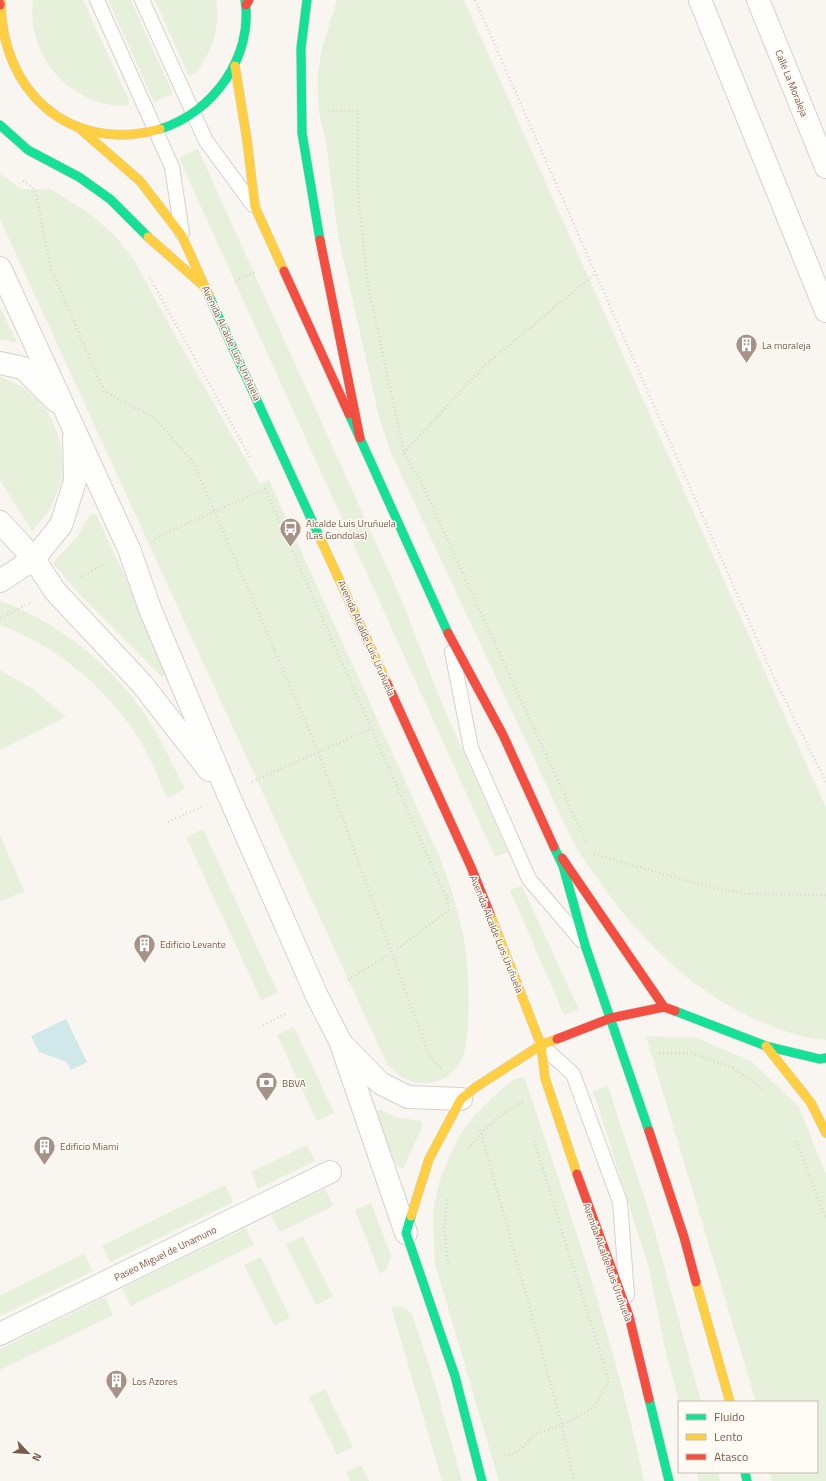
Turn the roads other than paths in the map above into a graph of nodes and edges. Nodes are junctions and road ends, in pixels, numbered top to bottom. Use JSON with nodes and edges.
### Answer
{"nodes":[{"id":1,"x":1,"y":0,"type":"edge"},
{"id":2,"x":97,"y":0,"type":"edge"},
{"id":3,"x":142,"y":0,"type":"edge"},
{"id":4,"x":307,"y":0,"type":"edge"},
{"id":5,"x":700,"y":0,"type":"edge"},
{"id":6,"x":758,"y":0,"type":"edge"},
{"id":7,"x":247,"y":2,"type":"edge"},
{"id":8,"x":0,"y":5,"type":"edge"},
{"id":9,"x":235,"y":66,"type":"junction"},
{"id":10,"x":194,"y":114,"type":"junction"},
{"id":11,"x":0,"y":125,"type":"edge"},
{"id":12,"x":78,"y":127,"type":"junction"},
{"id":13,"x":156,"y":131,"type":"junction"},
{"id":14,"x":826,"y":167,"type":"edge"},
{"id":15,"x":254,"y":207,"type":"junction"},
{"id":16,"x":182,"y":236,"type":"junction"},
{"id":17,"x":0,"y":268,"type":"edge"},
{"id":18,"x":206,"y":288,"type":"junction"},
{"id":19,"x":826,"y":311,"type":"edge"},
{"id":20,"x":0,"y":363,"type":"edge"},
{"id":21,"x":70,"y":419,"type":"junction"},
{"id":22,"x":360,"y":438,"type":"junction"},
{"id":23,"x":0,"y":522,"type":"edge"},
{"id":24,"x":34,"y":559,"type":"junction"},
{"id":25,"x":0,"y":581,"type":"edge"},
{"id":26,"x":449,"y":635,"type":"junction"},
{"id":27,"x":228,"y":794,"type":"junction"},
{"id":28,"x":556,"y":849,"type":"junction"},
{"id":29,"x":585,"y":945,"type":"junction"},
{"id":30,"x":664,"y":1006,"type":"junction"},
{"id":31,"x":611,"y":1018,"type":"junction"},
{"id":32,"x":340,"y":1041,"type":"junction"},
{"id":33,"x":541,"y":1045,"type":"junction"},
{"id":34,"x":766,"y":1046,"type":"junction"},
{"id":35,"x":826,"y":1058,"type":"edge"},
{"id":36,"x":461,"y":1099,"type":"junction"},
{"id":37,"x":826,"y":1133,"type":"edge"},
{"id":38,"x":330,"y":1172,"type":"dead end"},
{"id":39,"x":406,"y":1233,"type":"junction"},
{"id":40,"x":629,"y":1316,"type":"junction"},
{"id":41,"x":0,"y":1334,"type":"edge"},
{"id":42,"x":730,"y":1401,"type":"edge"},
{"id":43,"x":482,"y":1481,"type":"edge"},
{"id":44,"x":669,"y":1481,"type":"edge"}],
"edges":[{"from":1,"to":8,"type":"main road"},
{"from":2,"to":13,"type":"lane","name":"Avenida Alcalde Luis Uruñuela"},
{"from":3,"to":10,"type":"lane"},
{"from":4,"to":22,"type":"main road"},
{"from":5,"to":19,"type":"street"},
{"from":6,"to":14,"type":"street","name":"Calle La Moraleja"},
{"from":7,"to":9,"type":"main road"},
{"from":8,"to":12,"type":"main road"},
{"from":9,"to":10,"type":"main road"},
{"from":9,"to":15,"type":"main road"},
{"from":10,"to":13,"type":"main road"},
{"from":10,"to":15,"type":"lane"},
{"from":11,"to":18,"type":"main road"},
{"from":12,"to":13,"type":"main road"},
{"from":12,"to":16,"type":"main road","name":"Avenida Alcalde Luis Uruñuela"},
{"from":13,"to":16,"type":"lane","name":"Avenida Alcalde Luis Uruñuela"},
{"from":15,"to":22,"type":"main road"},
{"from":16,"to":18,"type":"main road","name":"Avenida Alcalde Luis Uruñuela"},
{"from":17,"to":21,"type":"street"},
{"from":18,"to":33,"type":"main road","name":"Avenida Alcalde Luis Uruñuela"},
{"from":20,"to":21,"type":"street"},
{"from":21,"to":24,"type":"street"},
{"from":21,"to":27,"type":"street"},
{"from":22,"to":26,"type":"main road"},
{"from":23,"to":24,"type":"street"},
{"from":24,"to":25,"type":"street"},
{"from":24,"to":27,"type":"street"},
{"from":26,"to":28,"type":"main road"},
{"from":26,"to":29,"type":"lane"},
{"from":27,"to":32,"type":"street"},
{"from":28,"to":29,"type":"main road"},
{"from":28,"to":30,"type":"main road"},
{"from":29,"to":31,"type":"main road"},
{"from":30,"to":31,"type":"main road"},
{"from":30,"to":34,"type":"main road"},
{"from":31,"to":33,"type":"main road"},
{"from":31,"to":42,"type":"main road"},
{"from":32,"to":36,"type":"street"},
{"from":32,"to":39,"type":"street"},
{"from":33,"to":36,"type":"main road"},
{"from":33,"to":40,"type":"main road","name":"Avenida Alcalde Luis Uruñuela"},
{"from":33,"to":40,"type":"lane"},
{"from":34,"to":35,"type":"main road"},
{"from":34,"to":37,"type":"main road"},
{"from":36,"to":39,"type":"main road"},
{"from":38,"to":41,"type":"street","name":"Paseo Miguel de Unamuno"},
{"from":39,"to":43,"type":"main road"},
{"from":40,"to":44,"type":"main road","name":"Avenida Alcalde Luis Uruñuela"}]}
